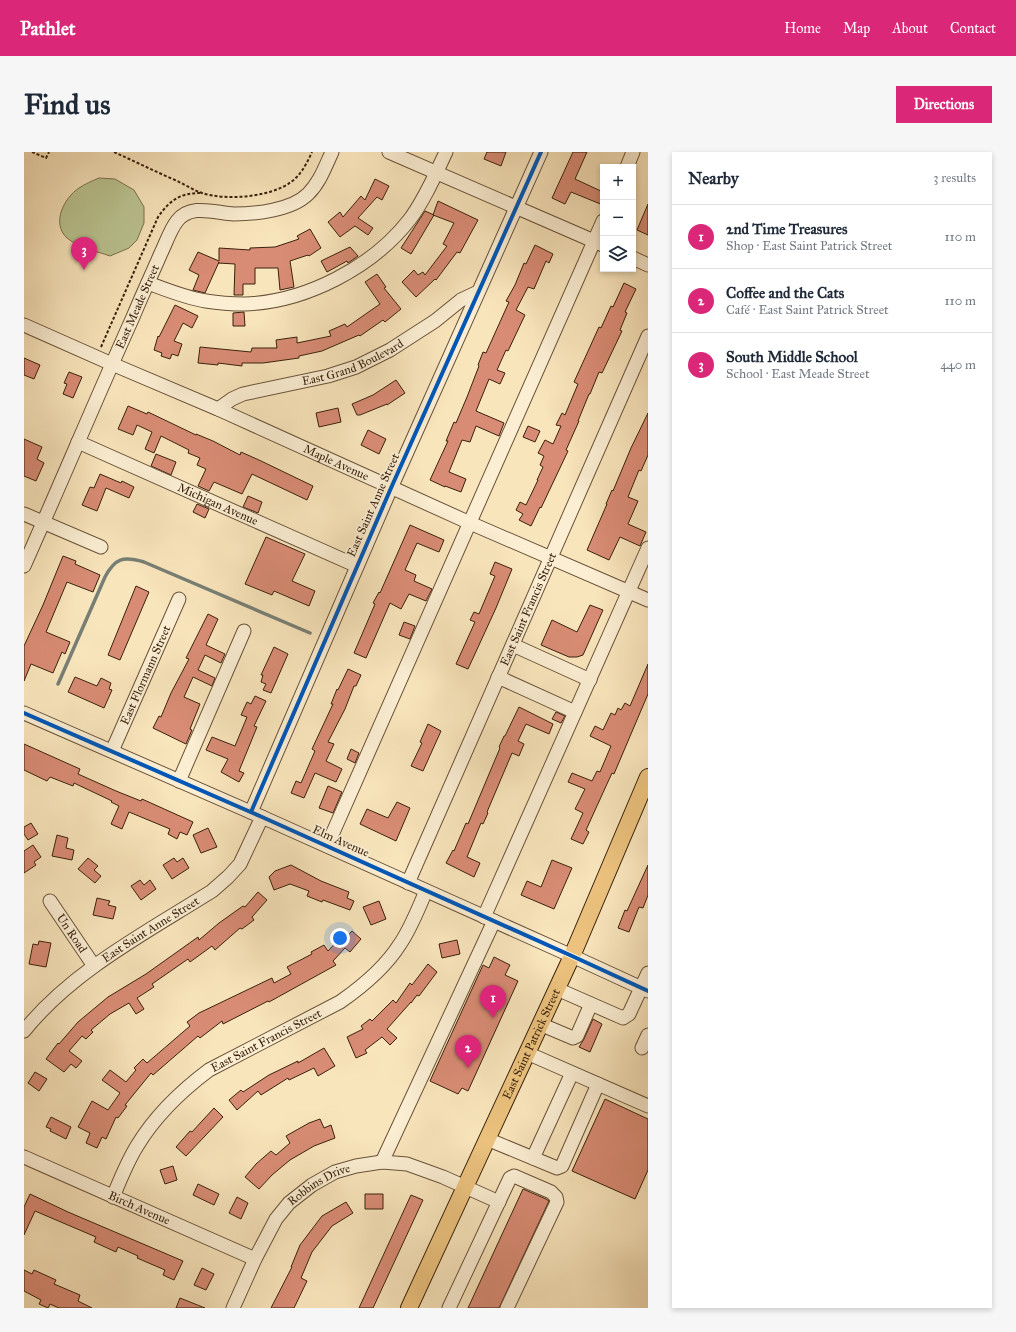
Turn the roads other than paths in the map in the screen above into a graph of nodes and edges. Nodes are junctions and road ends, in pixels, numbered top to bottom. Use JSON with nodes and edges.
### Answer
{"nodes":[{"id":1,"x":332,"y":152,"type":"edge"},
{"id":2,"x":389,"y":152,"type":"edge"},
{"id":3,"x":446,"y":152,"type":"edge"},
{"id":4,"x":541,"y":152,"type":"edge"},
{"id":5,"x":633,"y":152,"type":"edge"},
{"id":6,"x":628,"y":164,"type":"edge"},
{"id":7,"x":436,"y":173,"type":"junction"},
{"id":8,"x":516,"y":207,"type":"junction"},
{"id":9,"x":598,"y":243,"type":"edge"},
{"id":10,"x":636,"y":259,"type":"edge"},
{"id":11,"x":648,"y":265,"type":"edge"},
{"id":12,"x":148,"y":283,"type":"junction"},
{"id":13,"x":478,"y":292,"type":"junction"},
{"id":14,"x":24,"y":325,"type":"edge"},
{"id":15,"x":648,"y":336,"type":"edge"},
{"id":16,"x":112,"y":364,"type":"junction"},
{"id":17,"x":218,"y":409,"type":"junction"},
{"id":18,"x":78,"y":442,"type":"junction"},
{"id":19,"x":391,"y":488,"type":"junction"},
{"id":20,"x":24,"y":514,"type":"edge"},
{"id":21,"x":43,"y":522,"type":"junction"},
{"id":22,"x":470,"y":523,"type":"junction"},
{"id":23,"x":101,"y":546,"type":"dead end"},
{"id":24,"x":648,"y":548,"type":"edge"},
{"id":25,"x":550,"y":557,"type":"junction"},
{"id":26,"x":24,"y":566,"type":"edge"},
{"id":27,"x":357,"y":566,"type":"junction"},
{"id":28,"x":629,"y":592,"type":"junction"},
{"id":29,"x":179,"y":599,"type":"dead end"},
{"id":30,"x":648,"y":600,"type":"edge"},
{"id":31,"x":244,"y":631,"type":"dead end"},
{"id":32,"x":512,"y":646,"type":"junction"},
{"id":33,"x":498,"y":678,"type":"junction"},
{"id":34,"x":590,"y":680,"type":"junction"},
{"id":35,"x":575,"y":712,"type":"junction"},
{"id":36,"x":24,"y":713,"type":"edge"},
{"id":37,"x":112,"y":751,"type":"junction"},
{"id":38,"x":648,"y":777,"type":"edge"},
{"id":39,"x":179,"y":781,"type":"junction"},
{"id":40,"x":256,"y":815,"type":"junction"},
{"id":41,"x":327,"y":846,"type":"junction"},
{"id":42,"x":408,"y":883,"type":"junction"},
{"id":43,"x":426,"y":891,"type":"junction"},
{"id":44,"x":50,"y":901,"type":"dead end"},
{"id":45,"x":489,"y":919,"type":"junction"},
{"id":46,"x":572,"y":956,"type":"junction"},
{"id":47,"x":94,"y":966,"type":"junction"},
{"id":48,"x":648,"y":974,"type":"edge"},
{"id":49,"x":557,"y":989,"type":"junction"},
{"id":50,"x":645,"y":990,"type":"edge"},
{"id":51,"x":591,"y":1004,"type":"junction"},
{"id":52,"x":540,"y":1024,"type":"junction"},
{"id":53,"x":24,"y":1031,"type":"edge"},
{"id":54,"x":648,"y":1035,"type":"edge"},
{"id":55,"x":642,"y":1048,"type":"dead end"},
{"id":56,"x":527,"y":1053,"type":"junction"},
{"id":57,"x":572,"y":1072,"type":"junction"},
{"id":58,"x":598,"y":1084,"type":"junction"},
{"id":59,"x":648,"y":1106,"type":"edge"},
{"id":60,"x":487,"y":1139,"type":"junction"},
{"id":61,"x":24,"y":1157,"type":"edge"},
{"id":62,"x":533,"y":1158,"type":"junction"},
{"id":63,"x":382,"y":1162,"type":"junction"},
{"id":64,"x":465,"y":1186,"type":"junction"},
{"id":65,"x":113,"y":1197,"type":"junction"},
{"id":66,"x":498,"y":1202,"type":"junction"},
{"id":67,"x":254,"y":1259,"type":"junction"},
{"id":68,"x":233,"y":1308,"type":"edge"},
{"id":69,"x":409,"y":1308,"type":"edge"},
{"id":70,"x":449,"y":1308,"type":"edge"},
{"id":71,"x":507,"y":1308,"type":"edge"}],
"edges":[{"from":1,"to":12,"type":"street","name":"East Meade Street"},
{"from":2,"to":7,"type":"street"},
{"from":3,"to":7,"type":"street"},
{"from":4,"to":8,"type":"street","name":"East Saint Anne Street"},
{"from":5,"to":6,"type":"street"},
{"from":7,"to":8,"type":"street"},
{"from":7,"to":12,"type":"street"},
{"from":8,"to":9,"type":"street"},
{"from":8,"to":13,"type":"street","name":"East Saint Anne Street"},
{"from":9,"to":22,"type":"street"},
{"from":10,"to":11,"type":"street"},
{"from":12,"to":16,"type":"street","name":"East Meade Street"},
{"from":13,"to":17,"type":"street","name":"East Grand Boulevard"},
{"from":13,"to":19,"type":"street","name":"East Saint Anne Street"},
{"from":14,"to":16,"type":"street","name":"Maple Avenue"},
{"from":15,"to":25,"type":"street","name":"East Saint Francis Street"},
{"from":16,"to":17,"type":"street","name":"Maple Avenue"},
{"from":16,"to":18,"type":"street","name":"East Meade Street"},
{"from":17,"to":19,"type":"street","name":"Maple Avenue"},
{"from":18,"to":21,"type":"street","name":"East Meade Street"},
{"from":18,"to":27,"type":"street","name":"Michigan Avenue"},
{"from":19,"to":22,"type":"street","name":"Maple Avenue"},
{"from":19,"to":27,"type":"street","name":"East Saint Anne Street"},
{"from":20,"to":21,"type":"street"},
{"from":21,"to":23,"type":"street"},
{"from":21,"to":26,"type":"street","name":"East Meade Street"},
{"from":22,"to":25,"type":"street","name":"Maple Avenue"},
{"from":22,"to":41,"type":"street"},
{"from":24,"to":28,"type":"street"},
{"from":25,"to":28,"type":"street","name":"Maple Avenue"},
{"from":25,"to":32,"type":"street","name":"East Saint Francis Street"},
{"from":27,"to":40,"type":"street","name":"East Saint Anne Street"},
{"from":28,"to":30,"type":"street","name":"Maple Avenue"},
{"from":28,"to":34,"type":"street"},
{"from":29,"to":37,"type":"street","name":"East Flormann Street"},
{"from":31,"to":39,"type":"street"},
{"from":32,"to":33,"type":"street","name":"East Saint Francis Street"},
{"from":32,"to":34,"type":"street"},
{"from":33,"to":35,"type":"street"},
{"from":33,"to":42,"type":"street","name":"East Saint Francis Street"},
{"from":34,"to":35,"type":"street"},
{"from":35,"to":45,"type":"street"},
{"from":36,"to":37,"type":"street","name":"Elm Avenue"},
{"from":37,"to":39,"type":"street","name":"Elm Avenue"},
{"from":38,"to":46,"type":"main road","name":"East Saint Patrick Street"},
{"from":39,"to":40,"type":"street","name":"Elm Avenue"},
{"from":40,"to":41,"type":"street","name":"Elm Avenue"},
{"from":40,"to":47,"type":"street","name":"East Saint Anne Street"},
{"from":41,"to":42,"type":"street","name":"Elm Avenue"},
{"from":42,"to":43,"type":"street","name":"Elm Avenue"},
{"from":43,"to":45,"type":"street","name":"Elm Avenue"},
{"from":43,"to":65,"type":"street","name":"East Saint Francis Street"},
{"from":44,"to":47,"type":"street","name":"Un Road"},
{"from":45,"to":46,"type":"street","name":"Elm Avenue"},
{"from":45,"to":63,"type":"street"},
{"from":46,"to":49,"type":"main road","name":"East Saint Patrick Street"},
{"from":46,"to":50,"type":"street","name":"Elm Avenue"},
{"from":47,"to":53,"type":"street","name":"East Saint Anne Street"},
{"from":48,"to":50,"type":"street"},
{"from":49,"to":51,"type":"street"},
{"from":49,"to":52,"type":"main road","name":"East Saint Patrick Street"},
{"from":50,"to":51,"type":"street"},
{"from":51,"to":52,"type":"street"},
{"from":52,"to":56,"type":"main road","name":"East Saint Patrick Street"},
{"from":54,"to":55,"type":"street"},
{"from":56,"to":57,"type":"street"},
{"from":56,"to":60,"type":"main road","name":"East Saint Patrick Street"},
{"from":57,"to":58,"type":"street"},
{"from":57,"to":62,"type":"street"},
{"from":58,"to":59,"type":"street"},
{"from":58,"to":62,"type":"street"},
{"from":60,"to":62,"type":"street"},
{"from":60,"to":64,"type":"main road","name":"East Saint Patrick Street"},
{"from":61,"to":65,"type":"street","name":"Birch Avenue"},
{"from":63,"to":64,"type":"street","name":"Robbins Drive"},
{"from":63,"to":67,"type":"street","name":"Robbins Drive"},
{"from":64,"to":66,"type":"street","name":"Robbins Drive"},
{"from":64,"to":69,"type":"main road","name":"East Saint Patrick Street"},
{"from":65,"to":67,"type":"street","name":"Birch Avenue"},
{"from":66,"to":70,"type":"street"},
{"from":66,"to":71,"type":"street"},
{"from":67,"to":68,"type":"street","name":"Robbins Drive"}]}
